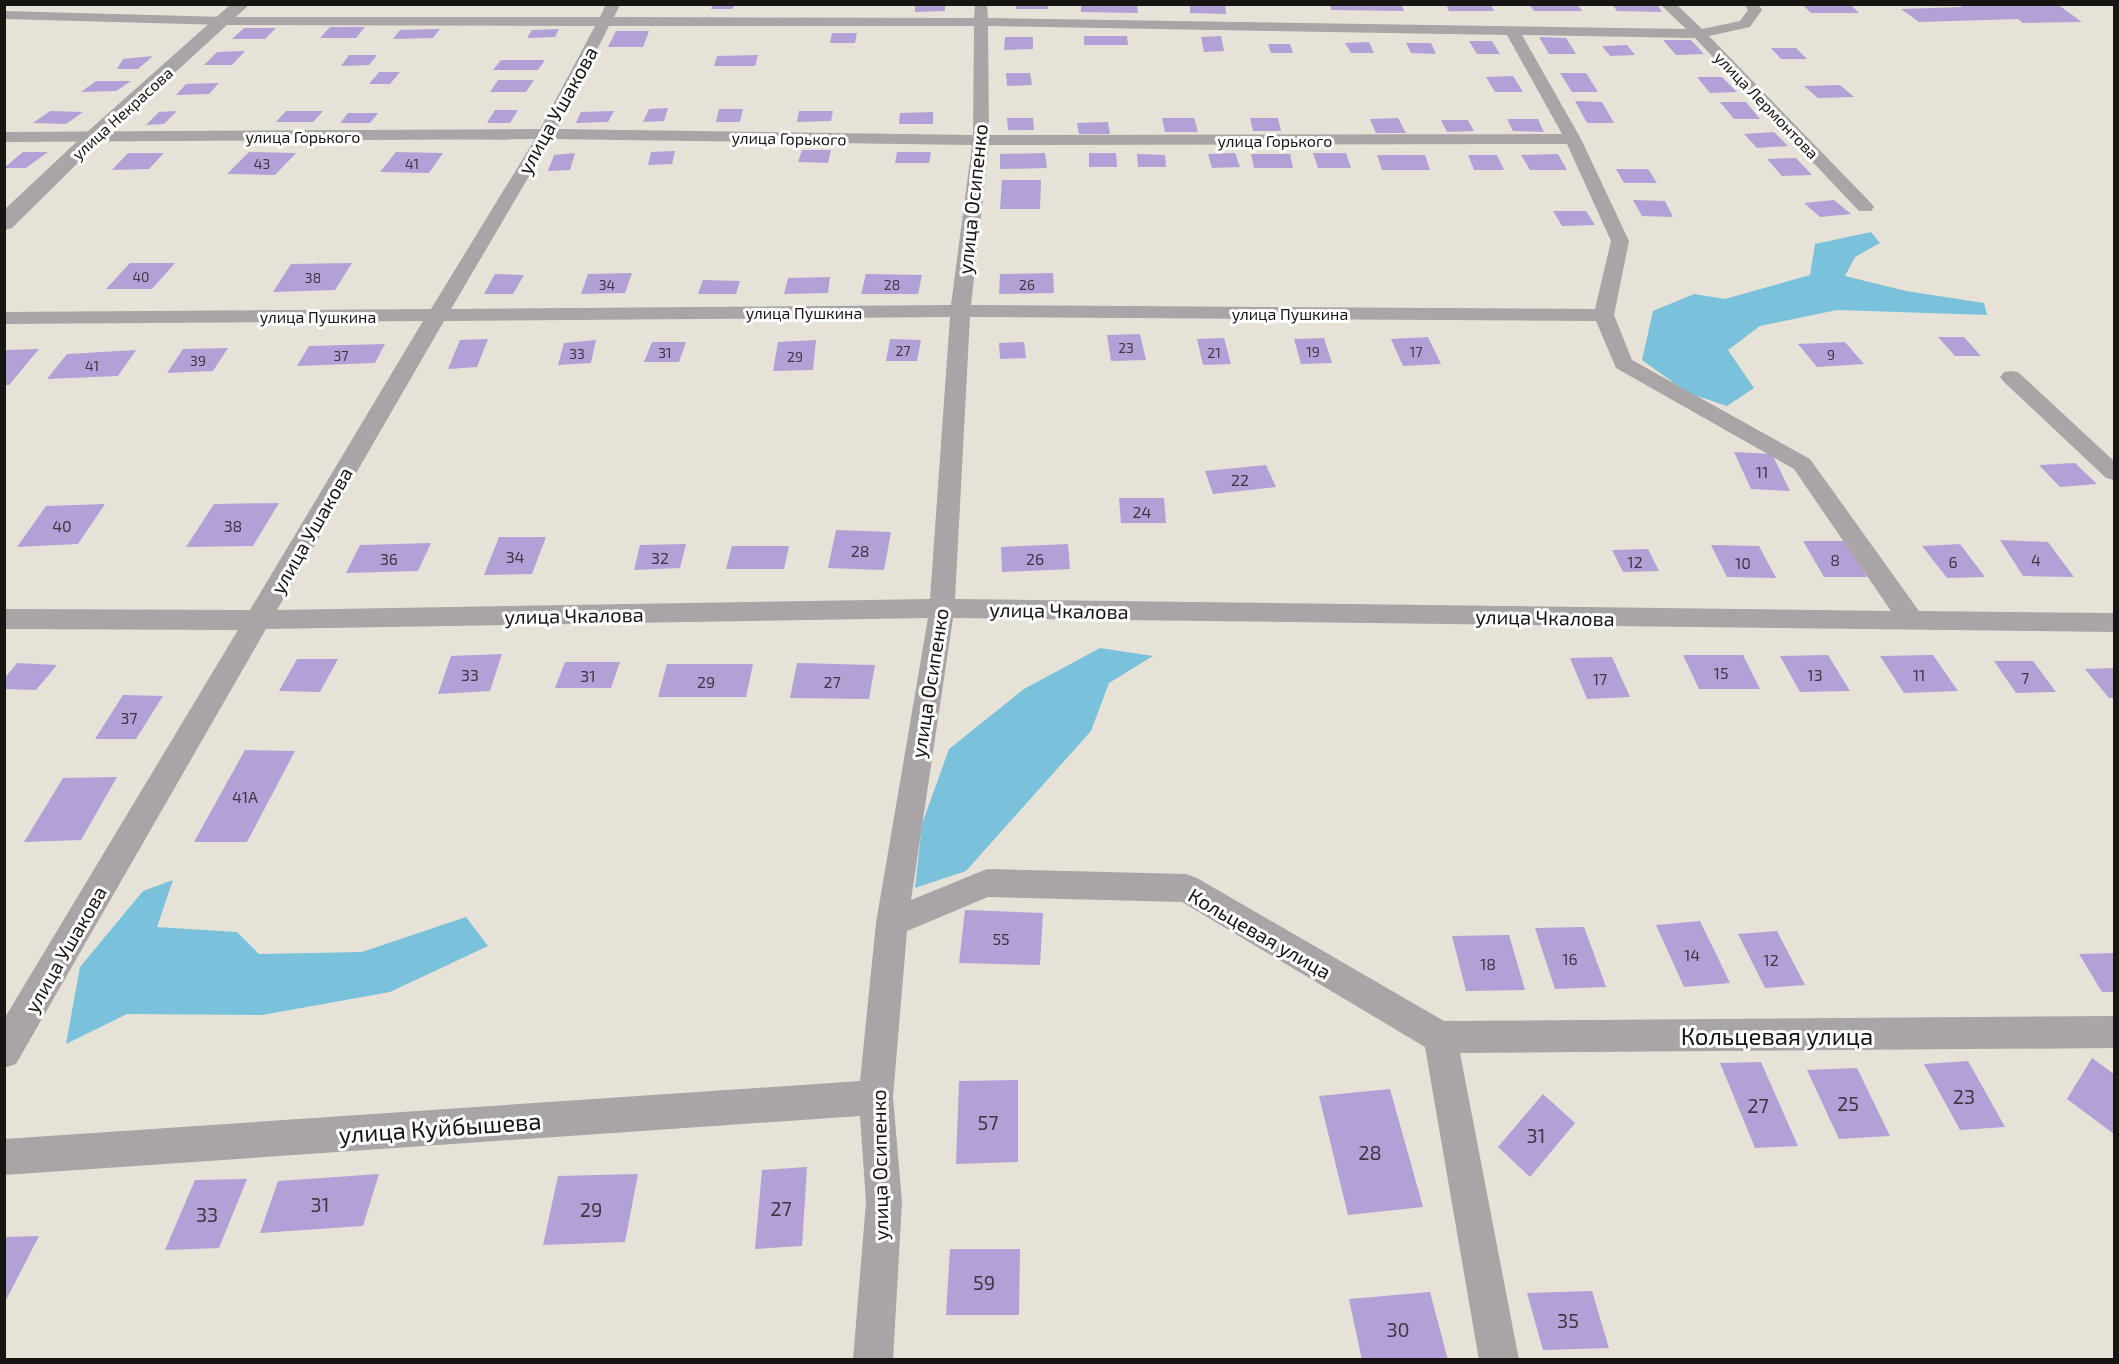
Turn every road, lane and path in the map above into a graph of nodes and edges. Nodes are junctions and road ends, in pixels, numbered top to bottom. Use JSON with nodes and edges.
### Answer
{"nodes":[{"id":1,"x":242,"y":4,"type":"edge"},
{"id":2,"x":1668,"y":4,"type":"edge"},
{"id":3,"x":1751,"y":4,"type":"edge"},
{"id":4,"x":610,"y":12,"type":"edge"},
{"id":5,"x":981,"y":13,"type":"edge"},
{"id":6,"x":4,"y":15,"type":"edge"},
{"id":7,"x":225,"y":21,"type":"junction"},
{"id":8,"x":1513,"y":32,"type":"junction"},
{"id":9,"x":1700,"y":34,"type":"junction"},
{"id":10,"x":546,"y":134,"type":"junction"},
{"id":11,"x":4,"y":137,"type":"edge"},
{"id":12,"x":93,"y":137,"type":"junction"},
{"id":13,"x":1573,"y":139,"type":"junction"},
{"id":14,"x":981,"y":140,"type":"junction"},
{"id":15,"x":1865,"y":207,"type":"dead end"},
{"id":16,"x":4,"y":223,"type":"edge"},
{"id":17,"x":960,"y":311,"type":"junction"},
{"id":18,"x":437,"y":315,"type":"junction"},
{"id":19,"x":1604,"y":315,"type":"junction"},
{"id":20,"x":4,"y":318,"type":"edge"},
{"id":21,"x":2011,"y":377,"type":"dead end"},
{"id":22,"x":2115,"y":473,"type":"edge"},
{"id":23,"x":942,"y":608,"type":"junction"},
{"id":24,"x":4,"y":620,"type":"edge"},
{"id":25,"x":258,"y":620,"type":"junction"},
{"id":26,"x":1913,"y":622,"type":"junction"},
{"id":27,"x":2115,"y":623,"type":"edge"},
{"id":28,"x":892,"y":923,"type":"junction"},
{"id":29,"x":2115,"y":1032,"type":"edge"},
{"id":30,"x":1440,"y":1037,"type":"junction"},
{"id":31,"x":4,"y":1052,"type":"edge"},
{"id":32,"x":876,"y":1097,"type":"junction"},
{"id":33,"x":4,"y":1157,"type":"edge"},
{"id":34,"x":873,"y":1359,"type":"edge"},
{"id":35,"x":1499,"y":1359,"type":"edge"}],
"edges":[{"from":1,"to":7,"type":"street","name":"улица Некрасова"},
{"from":2,"to":9,"type":"street","name":"улица Лермонтова"},
{"from":3,"to":9,"type":"street"},
{"from":4,"to":5,"type":"street"},
{"from":4,"to":7,"type":"street"},
{"from":4,"to":10,"type":"street","name":"улица Ушакова"},
{"from":5,"to":8,"type":"street"},
{"from":5,"to":14,"type":"street","name":"улица Осипенко"},
{"from":6,"to":7,"type":"street"},
{"from":7,"to":12,"type":"street","name":"улица Некрасова"},
{"from":8,"to":9,"type":"street"},
{"from":8,"to":13,"type":"street"},
{"from":9,"to":15,"type":"street","name":"улица Лермонтова"},
{"from":10,"to":12,"type":"street","name":"улица Горького"},
{"from":10,"to":14,"type":"street","name":"улица Горького"},
{"from":10,"to":18,"type":"street","name":"улица Ушакова"},
{"from":11,"to":12,"type":"street","name":"улица Горького"},
{"from":12,"to":16,"type":"street","name":"улица Некрасова"},
{"from":13,"to":14,"type":"street","name":"улица Горького"},
{"from":13,"to":19,"type":"street"},
{"from":14,"to":17,"type":"street","name":"улица Осипенко"},
{"from":17,"to":18,"type":"street","name":"улица Пушкина"},
{"from":17,"to":19,"type":"street","name":"улица Пушкина"},
{"from":17,"to":23,"type":"street","name":"улица Осипенко"},
{"from":18,"to":20,"type":"street","name":"улица Пушкина"},
{"from":18,"to":25,"type":"street","name":"улица Ушакова"},
{"from":19,"to":26,"type":"street"},
{"from":21,"to":22,"type":"street"},
{"from":23,"to":25,"type":"street","name":"улица Чкалова"},
{"from":23,"to":26,"type":"street","name":"улица Чкалова"},
{"from":23,"to":28,"type":"street","name":"улица Осипенко"},
{"from":24,"to":25,"type":"street","name":"улица Чкалова"},
{"from":25,"to":31,"type":"street","name":"улица Ушакова"},
{"from":26,"to":27,"type":"street","name":"улица Чкалова"},
{"from":28,"to":30,"type":"street","name":"Кольцевая улица"},
{"from":28,"to":32,"type":"street","name":"улица Осипенко"},
{"from":29,"to":30,"type":"street","name":"Кольцевая улица"},
{"from":30,"to":35,"type":"street"},
{"from":32,"to":33,"type":"street","name":"улица Куйбышева"},
{"from":32,"to":34,"type":"street","name":"улица Осипенко"}]}
